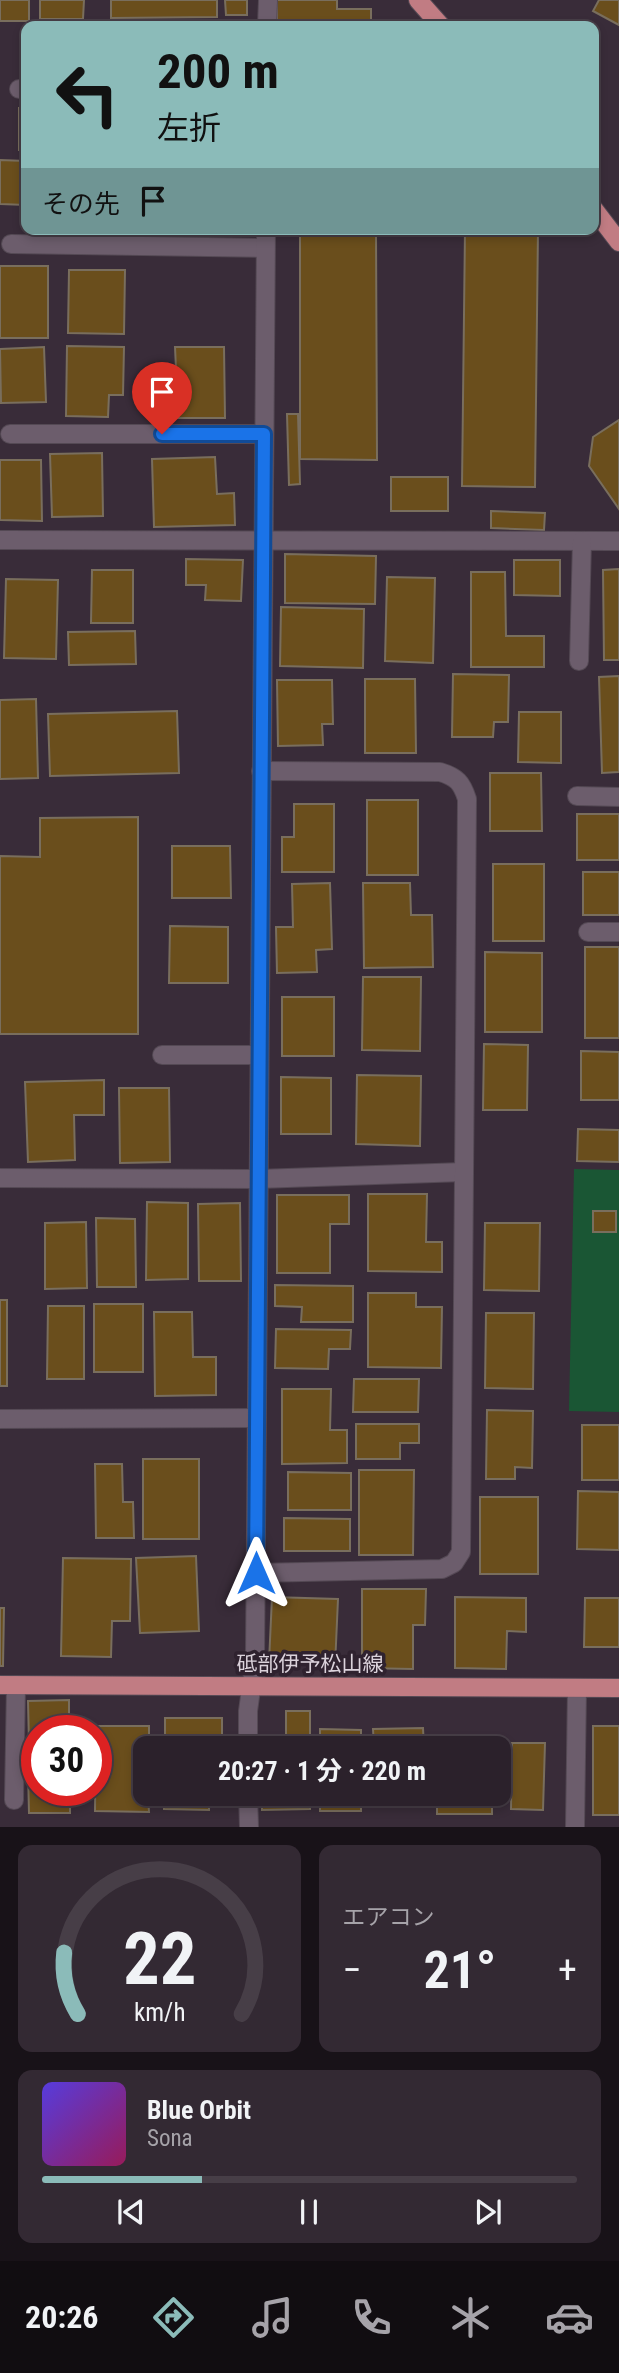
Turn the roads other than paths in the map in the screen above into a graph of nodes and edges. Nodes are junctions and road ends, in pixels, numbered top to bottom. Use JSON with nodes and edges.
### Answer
{"nodes":[{"id":1,"x":268,"y":0,"type":"edge"},
{"id":2,"x":418,"y":0,"type":"edge"},
{"id":3,"x":267,"y":21,"type":"edge"},
{"id":4,"x":437,"y":21,"type":"edge"},
{"id":5,"x":599,"y":216,"type":"edge"},
{"id":6,"x":266,"y":235,"type":"edge"},
{"id":7,"x":619,"y":242,"type":"edge"},
{"id":8,"x":11,"y":244,"type":"dead end"},
{"id":9,"x":265,"y":248,"type":"junction"},
{"id":10,"x":10,"y":434,"type":"dead end"},
{"id":11,"x":264,"y":434,"type":"junction"},
{"id":12,"x":0,"y":540,"type":"edge"},
{"id":13,"x":263,"y":541,"type":"junction"},
{"id":14,"x":582,"y":541,"type":"junction"},
{"id":15,"x":619,"y":541,"type":"edge"},
{"id":16,"x":579,"y":661,"type":"dead end"},
{"id":17,"x":261,"y":771,"type":"junction"},
{"id":18,"x":577,"y":796,"type":"dead end"},
{"id":19,"x":619,"y":797,"type":"edge"},
{"id":20,"x":588,"y":932,"type":"dead end"},
{"id":21,"x":619,"y":932,"type":"edge"},
{"id":22,"x":162,"y":1055,"type":"dead end"},
{"id":23,"x":259,"y":1055,"type":"junction"},
{"id":24,"x":464,"y":1172,"type":"junction"},
{"id":25,"x":0,"y":1178,"type":"edge"},
{"id":26,"x":258,"y":1179,"type":"junction"},
{"id":27,"x":256,"y":1418,"type":"junction"},
{"id":28,"x":0,"y":1419,"type":"edge"},
{"id":29,"x":256,"y":1573,"type":"junction"},
{"id":30,"x":8,"y":1685,"type":"edge"},
{"id":31,"x":252,"y":1686,"type":"junction"},
{"id":32,"x":577,"y":1688,"type":"junction"},
{"id":33,"x":619,"y":1688,"type":"edge"},
{"id":34,"x":249,"y":1736,"type":"edge"},
{"id":35,"x":13,"y":1800,"type":"dead end"},
{"id":36,"x":248,"y":1806,"type":"edge"},
{"id":37,"x":248,"y":1827,"type":"edge"},
{"id":38,"x":575,"y":1827,"type":"edge"}],
"edges":[{"from":1,"to":3,"type":"street"},
{"from":2,"to":4,"type":"main road"},
{"from":5,"to":7,"type":"main road"},
{"from":6,"to":9,"type":"street"},
{"from":8,"to":9,"type":"street"},
{"from":9,"to":11,"type":"street"},
{"from":10,"to":11,"type":"street"},
{"from":11,"to":13,"type":"street"},
{"from":12,"to":13,"type":"street"},
{"from":13,"to":14,"type":"street"},
{"from":13,"to":17,"type":"street"},
{"from":14,"to":15,"type":"street"},
{"from":14,"to":16,"type":"street"},
{"from":17,"to":23,"type":"street"},
{"from":17,"to":24,"type":"street"},
{"from":18,"to":19,"type":"street"},
{"from":20,"to":21,"type":"street"},
{"from":22,"to":23,"type":"street"},
{"from":23,"to":26,"type":"street"},
{"from":24,"to":26,"type":"street"},
{"from":24,"to":29,"type":"street"},
{"from":25,"to":26,"type":"street"},
{"from":26,"to":27,"type":"street"},
{"from":27,"to":28,"type":"street"},
{"from":27,"to":29,"type":"street"},
{"from":29,"to":31,"type":"street"},
{"from":30,"to":31,"type":"main road","name":"砥部伊予松山線"},
{"from":30,"to":35,"type":"street"},
{"from":31,"to":32,"type":"main road","name":"砥部伊予松山線"},
{"from":31,"to":34,"type":"street"},
{"from":32,"to":33,"type":"main road","name":"砥部伊予松山線"},
{"from":32,"to":38,"type":"street"},
{"from":36,"to":37,"type":"street"}]}
